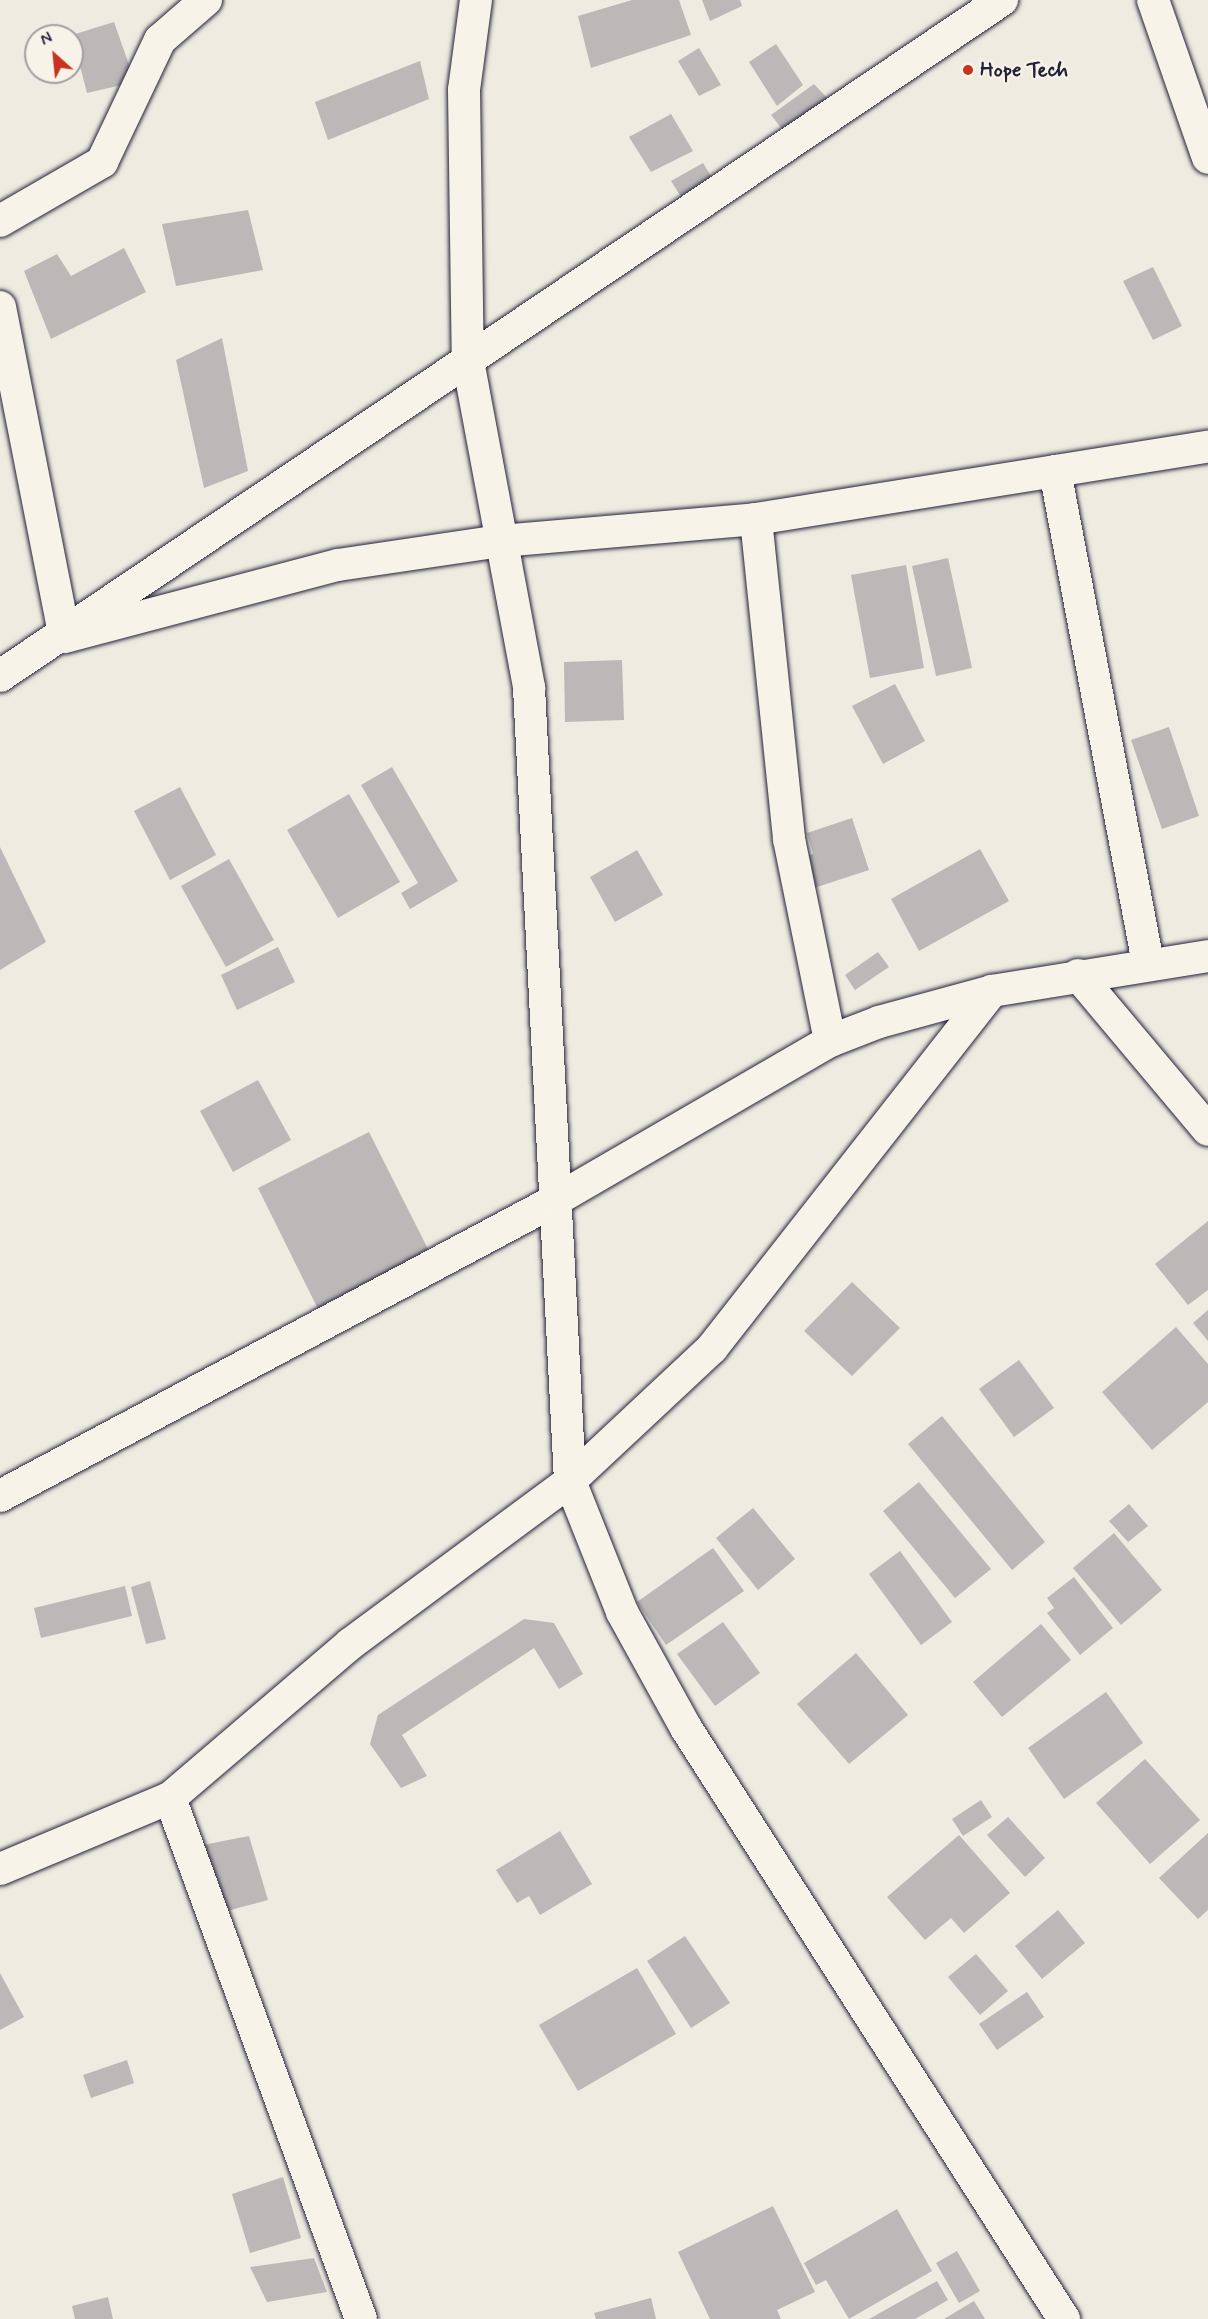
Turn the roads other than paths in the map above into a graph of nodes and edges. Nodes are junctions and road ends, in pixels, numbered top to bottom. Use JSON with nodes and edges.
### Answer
{"nodes":[{"id":1,"x":206,"y":0,"type":"edge"},
{"id":2,"x":476,"y":0,"type":"edge"},
{"id":3,"x":1002,"y":0,"type":"edge"},
{"id":4,"x":1153,"y":0,"type":"edge"},
{"id":5,"x":1208,"y":158,"type":"edge"},
{"id":6,"x":0,"y":220,"type":"edge"},
{"id":7,"x":0,"y":307,"type":"edge"},
{"id":8,"x":468,"y":361,"type":"junction"},
{"id":9,"x":1208,"y":447,"type":"edge"},
{"id":10,"x":1055,"y":471,"type":"junction"},
{"id":11,"x":756,"y":519,"type":"junction"},
{"id":12,"x":501,"y":541,"type":"junction"},
{"id":13,"x":65,"y":637,"type":"junction"},
{"id":14,"x":0,"y":676,"type":"edge"},
{"id":15,"x":1208,"y":956,"type":"edge"},
{"id":16,"x":1148,"y":962,"type":"junction"},
{"id":17,"x":1078,"y":975,"type":"junction"},
{"id":18,"x":992,"y":991,"type":"junction"},
{"id":19,"x":830,"y":1041,"type":"junction"},
{"id":20,"x":1208,"y":1130,"type":"edge"},
{"id":21,"x":554,"y":1201,"type":"junction"},
{"id":22,"x":570,"y":1481,"type":"junction"},
{"id":23,"x":0,"y":1496,"type":"edge"},
{"id":24,"x":170,"y":1798,"type":"junction"},
{"id":25,"x":0,"y":1869,"type":"edge"},
{"id":26,"x":361,"y":2319,"type":"edge"},
{"id":27,"x":1064,"y":2319,"type":"edge"}],
"edges":[{"from":1,"to":6,"type":"street"},
{"from":2,"to":8,"type":"street"},
{"from":3,"to":8,"type":"street"},
{"from":4,"to":5,"type":"street"},
{"from":7,"to":13,"type":"street"},
{"from":8,"to":12,"type":"street"},
{"from":8,"to":13,"type":"street"},
{"from":9,"to":10,"type":"street"},
{"from":10,"to":11,"type":"street"},
{"from":10,"to":16,"type":"street"},
{"from":11,"to":12,"type":"street"},
{"from":11,"to":19,"type":"street"},
{"from":12,"to":13,"type":"street"},
{"from":12,"to":21,"type":"street"},
{"from":13,"to":14,"type":"street"},
{"from":15,"to":16,"type":"street"},
{"from":16,"to":17,"type":"street"},
{"from":17,"to":18,"type":"street"},
{"from":17,"to":20,"type":"street"},
{"from":18,"to":19,"type":"street"},
{"from":18,"to":22,"type":"street"},
{"from":19,"to":21,"type":"street"},
{"from":21,"to":22,"type":"street"},
{"from":21,"to":23,"type":"street"},
{"from":22,"to":24,"type":"street"},
{"from":22,"to":27,"type":"street"},
{"from":24,"to":25,"type":"street"},
{"from":24,"to":26,"type":"street"}]}
